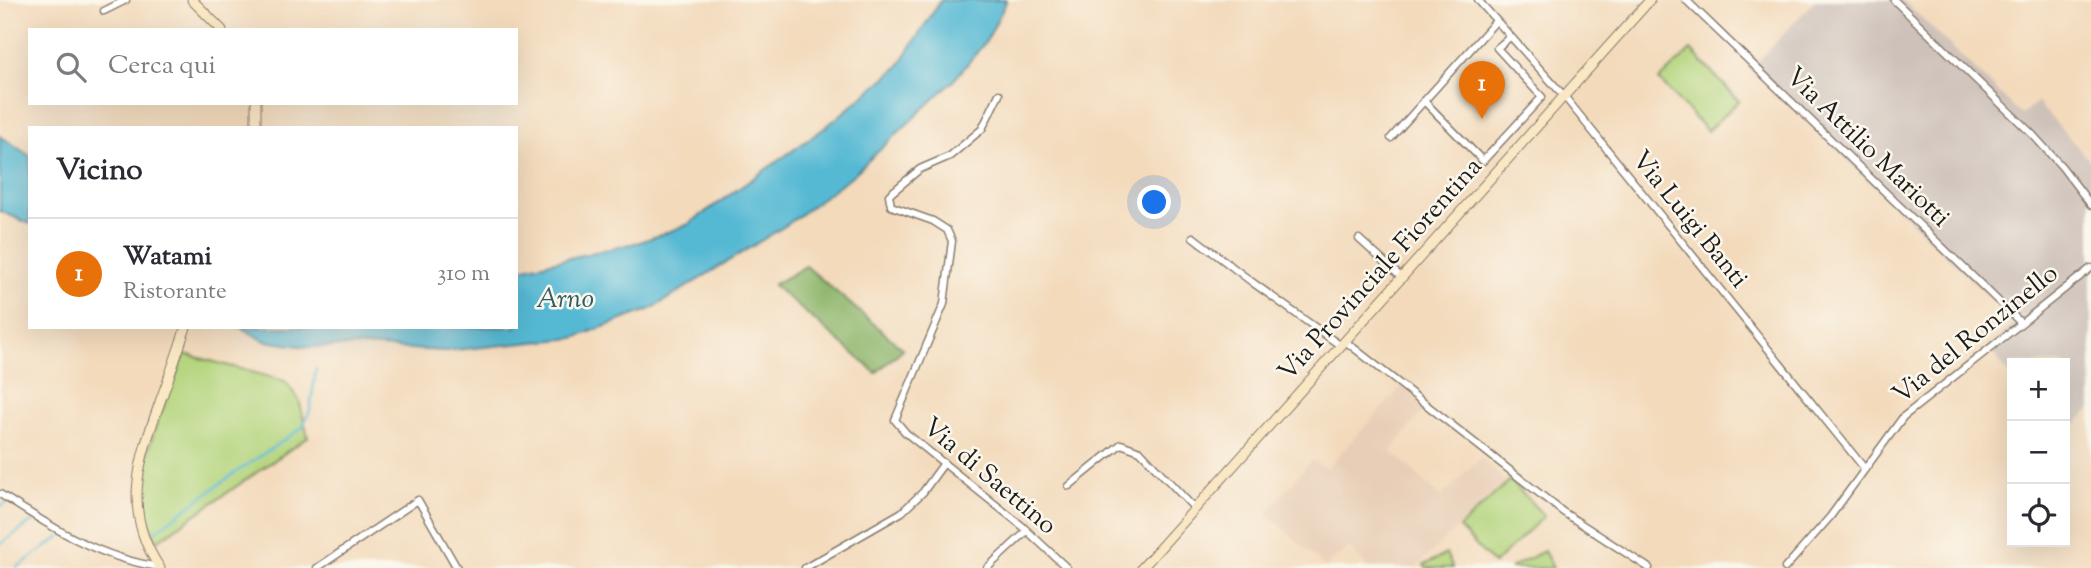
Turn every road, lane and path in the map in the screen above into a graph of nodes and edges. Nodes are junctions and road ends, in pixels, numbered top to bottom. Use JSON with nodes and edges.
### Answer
{"nodes":[{"id":1,"x":126,"y":0,"type":"edge"},
{"id":2,"x":192,"y":0,"type":"edge"},
{"id":3,"x":1478,"y":0,"type":"edge"},
{"id":4,"x":1650,"y":0,"type":"edge"},
{"id":5,"x":1686,"y":0,"type":"edge"},
{"id":6,"x":1894,"y":0,"type":"edge"},
{"id":7,"x":104,"y":11,"type":"dead end"},
{"id":8,"x":1496,"y":21,"type":"junction"},
{"id":9,"x":220,"y":28,"type":"edge"},
{"id":10,"x":1510,"y":37,"type":"junction"},
{"id":11,"x":999,"y":94,"type":"dead end"},
{"id":12,"x":1564,"y":96,"type":"junction"},
{"id":13,"x":1424,"y":101,"type":"junction"},
{"id":14,"x":256,"y":105,"type":"edge"},
{"id":15,"x":256,"y":123,"type":"edge"},
{"id":16,"x":1391,"y":138,"type":"dead end"},
{"id":17,"x":1483,"y":161,"type":"junction"},
{"id":18,"x":1496,"y":173,"type":"junction"},
{"id":19,"x":2091,"y":205,"type":"edge"},
{"id":20,"x":1193,"y":237,"type":"dead end"},
{"id":21,"x":1359,"y":239,"type":"dead end"},
{"id":22,"x":2091,"y":268,"type":"edge"},
{"id":23,"x":1402,"y":278,"type":"junction"},
{"id":24,"x":2021,"y":323,"type":"junction"},
{"id":25,"x":185,"y":332,"type":"edge"},
{"id":26,"x":1343,"y":343,"type":"junction"},
{"id":27,"x":944,"y":463,"type":"junction"},
{"id":28,"x":1865,"y":469,"type":"junction"},
{"id":29,"x":1069,"y":485,"type":"dead end"},
{"id":30,"x":0,"y":494,"type":"edge"},
{"id":31,"x":1195,"y":509,"type":"junction"},
{"id":32,"x":1027,"y":531,"type":"junction"},
{"id":33,"x":160,"y":568,"type":"edge"},
{"id":34,"x":317,"y":568,"type":"edge"},
{"id":35,"x":456,"y":568,"type":"edge"},
{"id":36,"x":805,"y":568,"type":"edge"},
{"id":37,"x":988,"y":568,"type":"edge"},
{"id":38,"x":1067,"y":568,"type":"edge"},
{"id":39,"x":1142,"y":568,"type":"edge"},
{"id":40,"x":1649,"y":568,"type":"edge"},
{"id":41,"x":1785,"y":568,"type":"edge"}],
"edges":[{"from":1,"to":7,"type":"street"},
{"from":2,"to":9,"type":"main road"},
{"from":3,"to":8,"type":"street","name":"Via Luigi Banti"},
{"from":4,"to":12,"type":"main road","name":"Via Provinciale Fiorentina"},
{"from":5,"to":24,"type":"street","name":"Via Attilio Mariotti"},
{"from":6,"to":19,"type":"street"},
{"from":8,"to":10,"type":"street","name":"Via Luigi Banti"},
{"from":8,"to":13,"type":"street"},
{"from":10,"to":12,"type":"street","name":"Via Luigi Banti"},
{"from":10,"to":17,"type":"street"},
{"from":11,"to":27,"type":"street","name":"Via di Saettino"},
{"from":12,"to":18,"type":"main road","name":"Via Provinciale Fiorentina"},
{"from":12,"to":28,"type":"street","name":"Via Luigi Banti"},
{"from":13,"to":16,"type":"street"},
{"from":13,"to":17,"type":"street"},
{"from":14,"to":15,"type":"main road"},
{"from":17,"to":18,"type":"street"},
{"from":18,"to":23,"type":"main road","name":"Via Provinciale Fiorentina"},
{"from":20,"to":26,"type":"street"},
{"from":21,"to":23,"type":"street"},
{"from":22,"to":24,"type":"street","name":"Via del Ronzinello"},
{"from":23,"to":26,"type":"main road","name":"Via Provinciale Fiorentina"},
{"from":24,"to":28,"type":"street","name":"Via del Ronzinello"},
{"from":25,"to":33,"type":"main road"},
{"from":26,"to":31,"type":"main road","name":"Via Provinciale Fiorentina"},
{"from":26,"to":40,"type":"street"},
{"from":27,"to":32,"type":"street","name":"Via di Saettino"},
{"from":27,"to":36,"type":"street"},
{"from":28,"to":41,"type":"street","name":"Via del Ronzinello"},
{"from":29,"to":31,"type":"street"},
{"from":30,"to":33,"type":"street"},
{"from":31,"to":39,"type":"main road","name":"Via Provinciale Fiorentina"},
{"from":32,"to":37,"type":"street"},
{"from":32,"to":38,"type":"street","name":"Via di Saettino"},
{"from":34,"to":35,"type":"street"}]}
